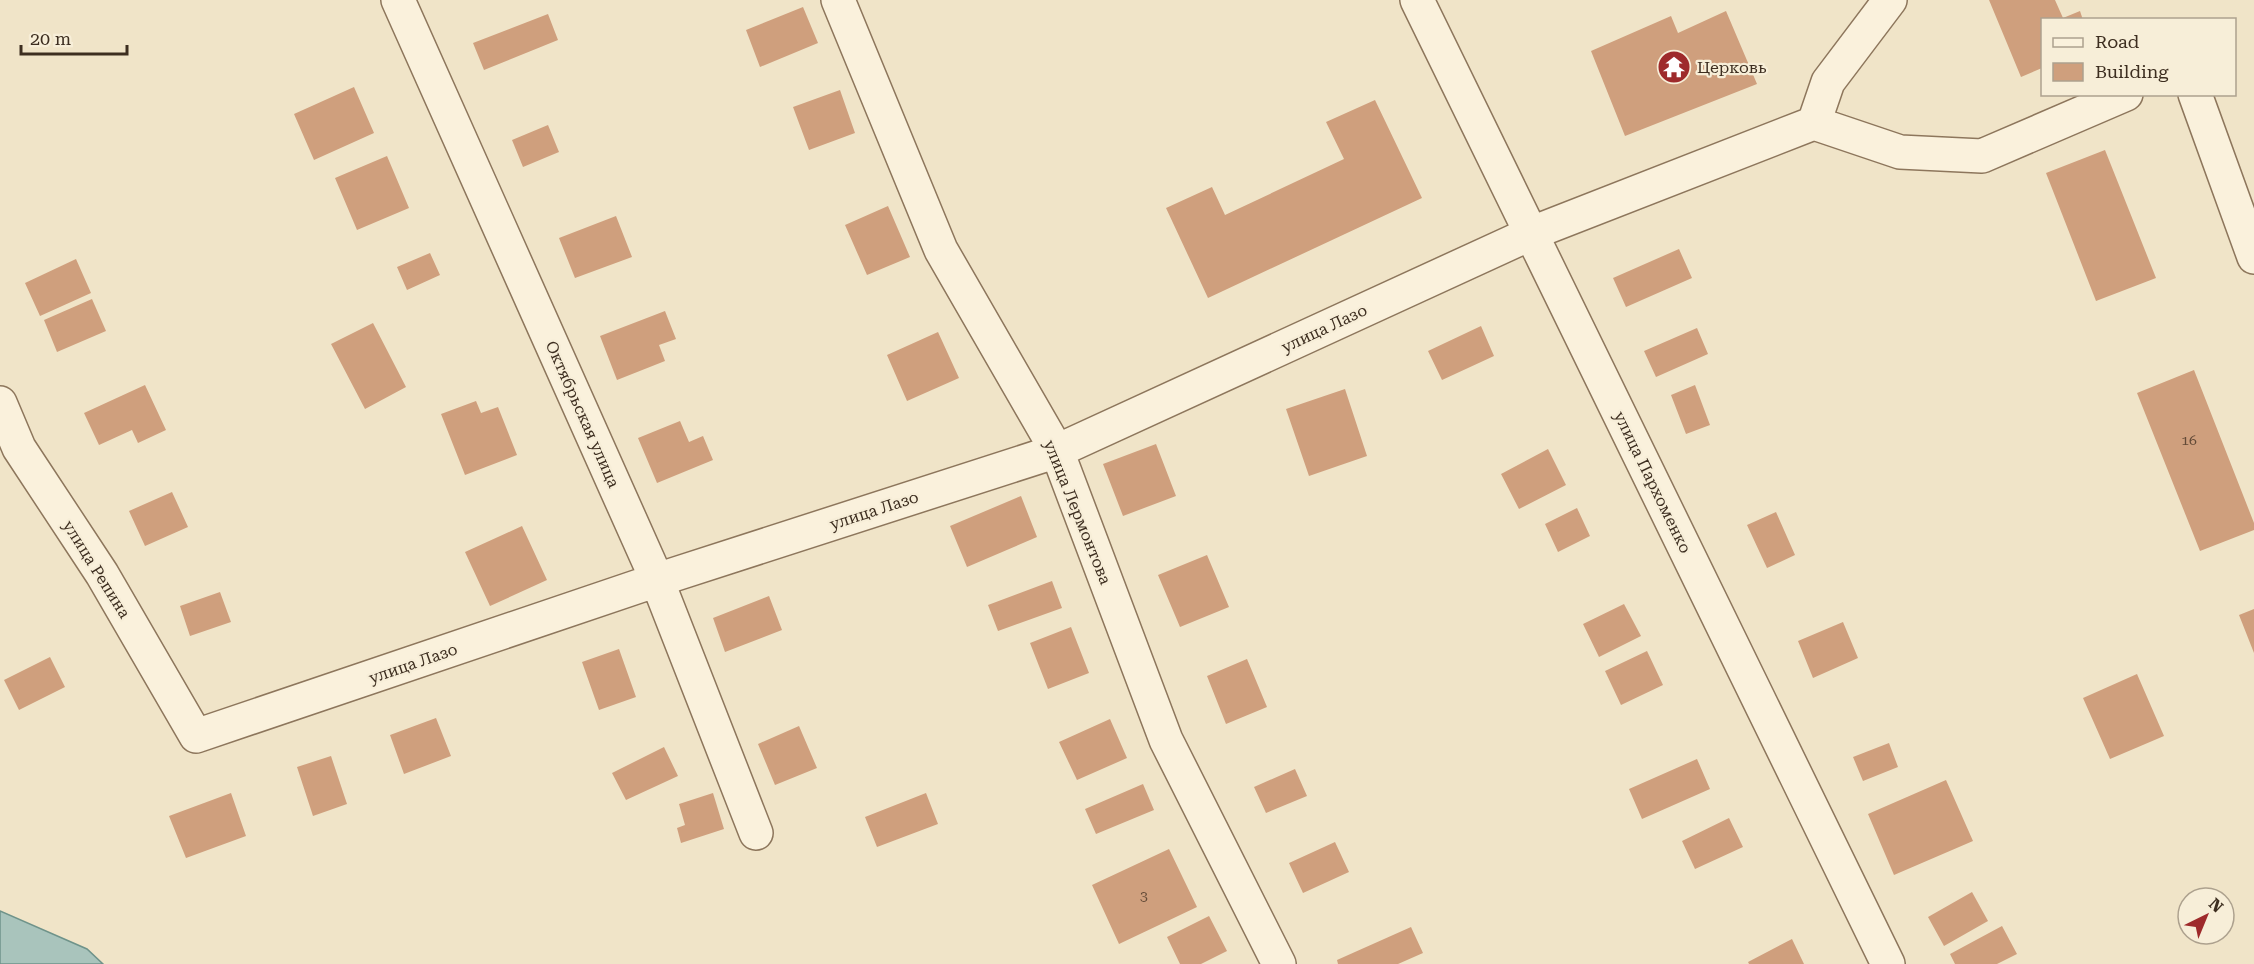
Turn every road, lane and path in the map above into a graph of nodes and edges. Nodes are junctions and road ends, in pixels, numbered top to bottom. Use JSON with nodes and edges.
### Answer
{"nodes":[{"id":1,"x":398,"y":0,"type":"edge"},
{"id":2,"x":838,"y":0,"type":"edge"},
{"id":3,"x":1418,"y":0,"type":"edge"},
{"id":4,"x":1890,"y":0,"type":"edge"},
{"id":5,"x":2121,"y":96,"type":"edge"},
{"id":6,"x":2196,"y":96,"type":"edge"},
{"id":7,"x":1815,"y":123,"type":"junction"},
{"id":8,"x":1532,"y":233,"type":"junction"},
{"id":9,"x":2254,"y":257,"type":"edge"},
{"id":10,"x":0,"y":403,"type":"edge"},
{"id":11,"x":1057,"y":451,"type":"junction"},
{"id":12,"x":657,"y":580,"type":"junction"},
{"id":13,"x":196,"y":736,"type":"joint"},
{"id":14,"x":756,"y":833,"type":"dead end"},
{"id":15,"x":1279,"y":964,"type":"edge"},
{"id":16,"x":1888,"y":964,"type":"edge"}],
"edges":[{"from":1,"to":12,"type":"street","name":"Октябрьская улица"},
{"from":2,"to":11,"type":"street","name":"улица Лермонтова"},
{"from":3,"to":8,"type":"street","name":"улица Пархоменко"},
{"from":4,"to":7,"type":"street"},
{"from":5,"to":7,"type":"street"},
{"from":6,"to":9,"type":"street"},
{"from":7,"to":8,"type":"street","name":"улица Лазо"},
{"from":8,"to":11,"type":"street","name":"улица Лазо"},
{"from":8,"to":16,"type":"street","name":"улица Пархоменко"},
{"from":10,"to":13,"type":"street","name":"улица Репина"},
{"from":11,"to":12,"type":"street","name":"улица Лазо"},
{"from":11,"to":15,"type":"street","name":"улица Лермонтова"},
{"from":12,"to":13,"type":"street","name":"улица Лазо"},
{"from":12,"to":14,"type":"street","name":"Октябрьская улица"}]}
